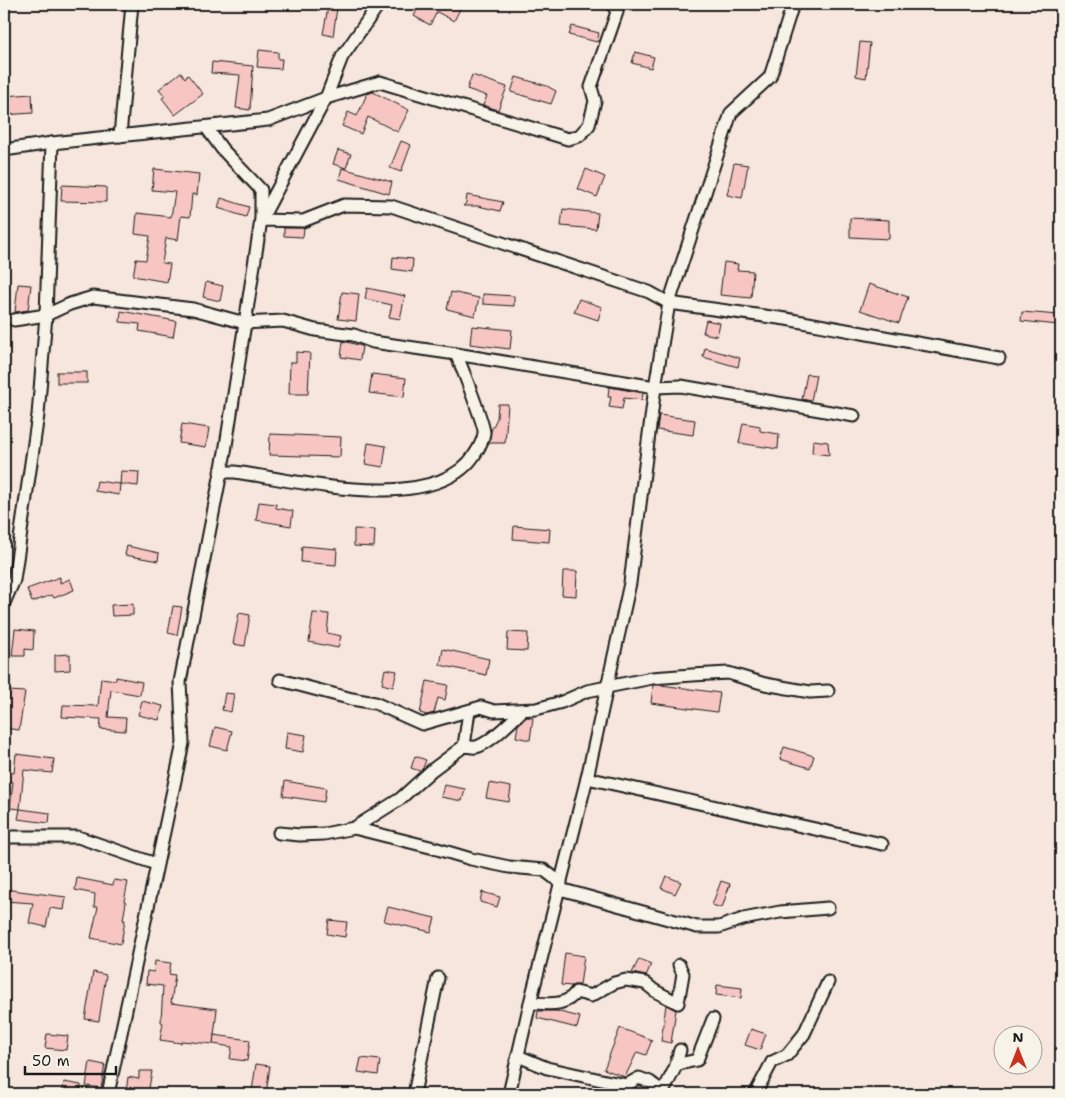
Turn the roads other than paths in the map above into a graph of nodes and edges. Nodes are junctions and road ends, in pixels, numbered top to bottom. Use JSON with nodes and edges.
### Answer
{"nodes":[{"id":1,"x":132,"y":4,"type":"edge"},
{"id":2,"x":379,"y":4,"type":"edge"},
{"id":3,"x":793,"y":4,"type":"edge"},
{"id":4,"x":614,"y":7,"type":"dead end"},
{"id":5,"x":326,"y":98,"type":"junction"},
{"id":6,"x":206,"y":127,"type":"junction"},
{"id":7,"x":120,"y":136,"type":"junction"},
{"id":8,"x":52,"y":143,"type":"junction"},
{"id":9,"x":4,"y":150,"type":"edge"},
{"id":10,"x":261,"y":220,"type":"junction"},
{"id":11,"x":669,"y":304,"type":"junction"},
{"id":12,"x":46,"y":315,"type":"junction"},
{"id":13,"x":14,"y":320,"type":"dead end"},
{"id":14,"x":245,"y":323,"type":"junction"},
{"id":15,"x":456,"y":354,"type":"junction"},
{"id":16,"x":999,"y":358,"type":"dead end"},
{"id":17,"x":655,"y":387,"type":"junction"},
{"id":18,"x":854,"y":416,"type":"dead end"},
{"id":19,"x":220,"y":472,"type":"junction"},
{"id":20,"x":4,"y":603,"type":"edge"},
{"id":21,"x":280,"y":680,"type":"dead end"},
{"id":22,"x":607,"y":687,"type":"junction"},
{"id":23,"x":828,"y":691,"type":"dead end"},
{"id":24,"x":523,"y":710,"type":"junction"},
{"id":25,"x":468,"y":711,"type":"junction"},
{"id":26,"x":494,"y":711,"type":"junction"},
{"id":27,"x":505,"y":727,"type":"junction"},
{"id":28,"x":464,"y":746,"type":"junction"},
{"id":29,"x":587,"y":778,"type":"junction"},
{"id":30,"x":354,"y":828,"type":"junction"},
{"id":31,"x":279,"y":833,"type":"dead end"},
{"id":32,"x":4,"y":837,"type":"edge"},
{"id":33,"x":882,"y":844,"type":"dead end"},
{"id":34,"x":156,"y":864,"type":"junction"},
{"id":35,"x":560,"y":886,"type":"junction"},
{"id":36,"x":828,"y":908,"type":"dead end"},
{"id":37,"x":679,"y":965,"type":"dead end"},
{"id":38,"x":438,"y":978,"type":"dead end"},
{"id":39,"x":828,"y":982,"type":"dead end"},
{"id":40,"x":530,"y":1003,"type":"junction"},
{"id":41,"x":713,"y":1019,"type":"dead end"},
{"id":42,"x":518,"y":1056,"type":"junction"},
{"id":43,"x":662,"y":1093,"type":"edge"},
{"id":44,"x":108,"y":1094,"type":"edge"},
{"id":45,"x":414,"y":1094,"type":"edge"},
{"id":46,"x":509,"y":1094,"type":"edge"},
{"id":47,"x":755,"y":1094,"type":"edge"}],
"edges":[{"from":1,"to":7,"type":"street"},
{"from":2,"to":5,"type":"street"},
{"from":3,"to":11,"type":"street"},
{"from":4,"to":5,"type":"street"},
{"from":5,"to":6,"type":"street"},
{"from":5,"to":10,"type":"street"},
{"from":6,"to":7,"type":"street"},
{"from":6,"to":10,"type":"street"},
{"from":7,"to":8,"type":"street"},
{"from":8,"to":9,"type":"street"},
{"from":8,"to":12,"type":"street"},
{"from":10,"to":11,"type":"street"},
{"from":10,"to":14,"type":"street"},
{"from":11,"to":16,"type":"street"},
{"from":11,"to":17,"type":"street"},
{"from":12,"to":13,"type":"street"},
{"from":12,"to":14,"type":"street"},
{"from":12,"to":20,"type":"street"},
{"from":14,"to":15,"type":"street"},
{"from":14,"to":19,"type":"street"},
{"from":15,"to":17,"type":"street"},
{"from":15,"to":19,"type":"street"},
{"from":17,"to":18,"type":"street"},
{"from":17,"to":22,"type":"street"},
{"from":19,"to":34,"type":"street"},
{"from":21,"to":25,"type":"street"},
{"from":22,"to":23,"type":"street"},
{"from":22,"to":24,"type":"street"},
{"from":22,"to":29,"type":"street"},
{"from":24,"to":26,"type":"street"},
{"from":24,"to":27,"type":"street"},
{"from":25,"to":26,"type":"street"},
{"from":25,"to":28,"type":"street"},
{"from":26,"to":27,"type":"street"},
{"from":27,"to":28,"type":"street"},
{"from":28,"to":30,"type":"street"},
{"from":29,"to":33,"type":"street"},
{"from":29,"to":35,"type":"street"},
{"from":30,"to":31,"type":"street"},
{"from":30,"to":35,"type":"street"},
{"from":32,"to":34,"type":"street"},
{"from":34,"to":44,"type":"street"},
{"from":35,"to":36,"type":"street"},
{"from":35,"to":40,"type":"street"},
{"from":37,"to":40,"type":"street"},
{"from":38,"to":45,"type":"street"},
{"from":39,"to":47,"type":"street"},
{"from":40,"to":42,"type":"street"},
{"from":41,"to":43,"type":"street"},
{"from":42,"to":43,"type":"street"},
{"from":42,"to":46,"type":"street"}]}
